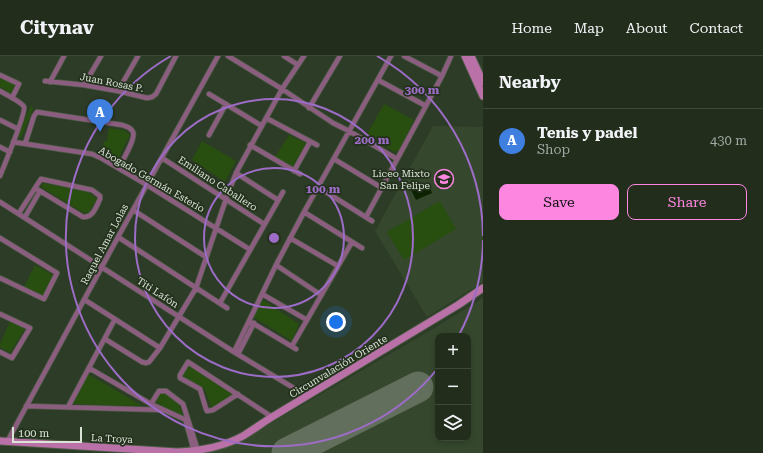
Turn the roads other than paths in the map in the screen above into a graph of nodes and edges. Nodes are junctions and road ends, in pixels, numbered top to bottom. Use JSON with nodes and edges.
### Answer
{"nodes":[{"id":1,"x":64,"y":56,"type":"edge"},
{"id":2,"x":101,"y":56,"type":"edge"},
{"id":3,"x":138,"y":56,"type":"edge"},
{"id":4,"x":176,"y":56,"type":"edge"},
{"id":5,"x":218,"y":56,"type":"edge"},
{"id":6,"x":228,"y":56,"type":"edge"},
{"id":7,"x":284,"y":56,"type":"edge"},
{"id":8,"x":304,"y":56,"type":"edge"},
{"id":9,"x":340,"y":56,"type":"edge"},
{"id":10,"x":391,"y":56,"type":"edge"},
{"id":11,"x":404,"y":56,"type":"edge"},
{"id":12,"x":451,"y":56,"type":"edge"},
{"id":13,"x":465,"y":56,"type":"edge"},
{"id":14,"x":471,"y":56,"type":"edge"},
{"id":15,"x":298,"y":65,"type":"junction"},
{"id":16,"x":0,"y":74,"type":"edge"},
{"id":17,"x":442,"y":76,"type":"junction"},
{"id":18,"x":378,"y":80,"type":"junction"},
{"id":19,"x":483,"y":82,"type":"edge"},
{"id":20,"x":84,"y":85,"type":"junction"},
{"id":21,"x":282,"y":89,"type":"junction"},
{"id":22,"x":0,"y":91,"type":"edge"},
{"id":23,"x":118,"y":91,"type":"junction"},
{"id":24,"x":209,"y":94,"type":"dead end"},
{"id":25,"x":483,"y":96,"type":"edge"},
{"id":26,"x":12,"y":98,"type":"junction"},
{"id":27,"x":226,"y":104,"type":"junction"},
{"id":28,"x":426,"y":106,"type":"junction"},
{"id":29,"x":309,"y":108,"type":"junction"},
{"id":30,"x":266,"y":118,"type":"junction"},
{"id":31,"x":0,"y":120,"type":"edge"},
{"id":32,"x":262,"y":126,"type":"junction"},
{"id":33,"x":18,"y":129,"type":"junction"},
{"id":34,"x":350,"y":131,"type":"junction"},
{"id":35,"x":209,"y":135,"type":"dead end"},
{"id":36,"x":13,"y":142,"type":"junction"},
{"id":37,"x":310,"y":142,"type":"junction"},
{"id":38,"x":25,"y":144,"type":"junction"},
{"id":39,"x":250,"y":146,"type":"junction"},
{"id":40,"x":316,"y":146,"type":"dead end"},
{"id":41,"x":0,"y":147,"type":"edge"},
{"id":42,"x":10,"y":152,"type":"junction"},
{"id":43,"x":162,"y":158,"type":"junction"},
{"id":44,"x":334,"y":159,"type":"junction"},
{"id":45,"x":397,"y":159,"type":"junction"},
{"id":46,"x":119,"y":168,"type":"junction"},
{"id":47,"x":294,"y":171,"type":"junction"},
{"id":48,"x":236,"y":173,"type":"junction"},
{"id":49,"x":300,"y":174,"type":"dead end"},
{"id":50,"x":0,"y":175,"type":"edge"},
{"id":51,"x":147,"y":185,"type":"junction"},
{"id":52,"x":318,"y":187,"type":"junction"},
{"id":53,"x":35,"y":188,"type":"junction"},
{"id":54,"x":382,"y":188,"type":"junction"},
{"id":55,"x":40,"y":191,"type":"junction"},
{"id":56,"x":283,"y":192,"type":"dead end"},
{"id":57,"x":226,"y":199,"type":"junction"},
{"id":58,"x":278,"y":200,"type":"junction"},
{"id":59,"x":0,"y":202,"type":"edge"},
{"id":60,"x":133,"y":210,"type":"junction"},
{"id":61,"x":304,"y":212,"type":"junction"},
{"id":62,"x":19,"y":213,"type":"junction"},
{"id":63,"x":25,"y":217,"type":"junction"},
{"id":64,"x":366,"y":217,"type":"junction"},
{"id":65,"x":372,"y":220,"type":"dead end"},
{"id":66,"x":264,"y":224,"type":"junction"},
{"id":67,"x":216,"y":228,"type":"junction"},
{"id":68,"x":118,"y":237,"type":"junction"},
{"id":69,"x":0,"y":238,"type":"edge"},
{"id":70,"x":290,"y":238,"type":"junction"},
{"id":71,"x":352,"y":242,"type":"junction"},
{"id":72,"x":362,"y":248,"type":"dead end"},
{"id":73,"x":250,"y":249,"type":"junction"},
{"id":74,"x":206,"y":257,"type":"junction"},
{"id":75,"x":276,"y":265,"type":"junction"},
{"id":76,"x":338,"y":266,"type":"junction"},
{"id":77,"x":102,"y":267,"type":"junction"},
{"id":78,"x":0,"y":278,"type":"edge"},
{"id":79,"x":196,"y":288,"type":"junction"},
{"id":80,"x":483,"y":288,"type":"edge"},
{"id":81,"x":262,"y":294,"type":"junction"},
{"id":82,"x":321,"y":295,"type":"junction"},
{"id":83,"x":85,"y":300,"type":"junction"},
{"id":84,"x":220,"y":303,"type":"junction"},
{"id":85,"x":227,"y":308,"type":"dead end"},
{"id":86,"x":0,"y":314,"type":"edge"},
{"id":87,"x":179,"y":316,"type":"junction"},
{"id":88,"x":115,"y":319,"type":"junction"},
{"id":89,"x":307,"y":320,"type":"junction"},
{"id":90,"x":252,"y":322,"type":"junction"},
{"id":91,"x":105,"y":339,"type":"junction"},
{"id":92,"x":160,"y":348,"type":"junction"},
{"id":93,"x":0,"y":352,"type":"edge"},
{"id":94,"x":236,"y":353,"type":"junction"},
{"id":95,"x":89,"y":368,"type":"junction"},
{"id":96,"x":238,"y":394,"type":"junction"},
{"id":97,"x":307,"y":396,"type":"junction"},
{"id":98,"x":151,"y":404,"type":"junction"},
{"id":99,"x":26,"y":406,"type":"junction"},
{"id":100,"x":68,"y":407,"type":"junction"},
{"id":101,"x":164,"y":410,"type":"junction"},
{"id":102,"x":272,"y":417,"type":"junction"},
{"id":103,"x":187,"y":420,"type":"junction"},
{"id":104,"x":4,"y":441,"type":"edge"},
{"id":105,"x":196,"y":451,"type":"junction"}],
"edges":[{"from":1,"to":20,"type":"street","name":"Juan Rosas P."},
{"from":2,"to":20,"type":"street"},
{"from":3,"to":23,"type":"street"},
{"from":4,"to":23,"type":"street","name":"Juan Rosas P."},
{"from":5,"to":43,"type":"street","name":"Raquel Amar Lolas"},
{"from":6,"to":21,"type":"street"},
{"from":7,"to":15,"type":"street"},
{"from":8,"to":15,"type":"street"},
{"from":9,"to":29,"type":"street"},
{"from":10,"to":18,"type":"street"},
{"from":11,"to":17,"type":"street"},
{"from":12,"to":17,"type":"street"},
{"from":13,"to":25,"type":"street"},
{"from":14,"to":19,"type":"street"},
{"from":15,"to":21,"type":"street"},
{"from":16,"to":26,"type":"street"},
{"from":17,"to":28,"type":"street"},
{"from":18,"to":28,"type":"street"},
{"from":18,"to":34,"type":"street"},
{"from":20,"to":23,"type":"street","name":"Juan Rosas P."},
{"from":21,"to":29,"type":"street"},
{"from":21,"to":30,"type":"street"},
{"from":22,"to":26,"type":"street"},
{"from":24,"to":27,"type":"street"},
{"from":26,"to":33,"type":"street"},
{"from":27,"to":32,"type":"street"},
{"from":27,"to":35,"type":"street"},
{"from":28,"to":45,"type":"street"},
{"from":29,"to":34,"type":"street"},
{"from":30,"to":32,"type":"street"},
{"from":30,"to":37,"type":"street"},
{"from":31,"to":33,"type":"street"},
{"from":32,"to":39,"type":"street"},
{"from":33,"to":36,"type":"street"},
{"from":34,"to":44,"type":"street"},
{"from":34,"to":45,"type":"street"},
{"from":36,"to":38,"type":"street","name":"Abogado Germán Esterio"},
{"from":36,"to":42,"type":"street"},
{"from":37,"to":40,"type":"street"},
{"from":37,"to":47,"type":"street"},
{"from":38,"to":46,"type":"street","name":"Abogado Germán Esterio"},
{"from":38,"to":46,"type":"street"},
{"from":39,"to":47,"type":"street"},
{"from":39,"to":48,"type":"street"},
{"from":41,"to":42,"type":"street"},
{"from":42,"to":50,"type":"street"},
{"from":43,"to":51,"type":"street","name":"Raquel Amar Lolas"},
{"from":43,"to":57,"type":"street","name":"Emiliano Caballero"},
{"from":44,"to":52,"type":"street"},
{"from":44,"to":54,"type":"street"},
{"from":45,"to":54,"type":"street"},
{"from":46,"to":51,"type":"street","name":"Abogado Germán Esterio"},
{"from":47,"to":49,"type":"street"},
{"from":48,"to":57,"type":"street"},
{"from":48,"to":58,"type":"street"},
{"from":51,"to":60,"type":"street","name":"Raquel Amar Lolas"},
{"from":51,"to":67,"type":"street","name":"Abogado Germán Esterio"},
{"from":52,"to":61,"type":"street"},
{"from":52,"to":64,"type":"street"},
{"from":53,"to":55,"type":"street"},
{"from":53,"to":55,"type":"street"},
{"from":53,"to":62,"type":"street"},
{"from":54,"to":64,"type":"street"},
{"from":55,"to":63,"type":"street"},
{"from":56,"to":58,"type":"street"},
{"from":57,"to":66,"type":"street","name":"Emiliano Caballero"},
{"from":57,"to":67,"type":"street"},
{"from":58,"to":66,"type":"street"},
{"from":59,"to":62,"type":"street","name":"Titi Lafón"},
{"from":60,"to":68,"type":"street","name":"Raquel Amar Lolas"},
{"from":60,"to":74,"type":"street"},
{"from":61,"to":70,"type":"street"},
{"from":61,"to":71,"type":"street"},
{"from":62,"to":63,"type":"street","name":"Titi Lafón"},
{"from":63,"to":77,"type":"street","name":"Titi Lafón"},
{"from":64,"to":65,"type":"street"},
{"from":66,"to":73,"type":"street"},
{"from":67,"to":73,"type":"street","name":"Abogado Germán Esterio"},
{"from":67,"to":74,"type":"street"},
{"from":68,"to":77,"type":"street","name":"Raquel Amar Lolas"},
{"from":68,"to":79,"type":"street"},
{"from":69,"to":78,"type":"street"},
{"from":70,"to":75,"type":"street"},
{"from":70,"to":76,"type":"street"},
{"from":71,"to":72,"type":"street"},
{"from":71,"to":76,"type":"street"},
{"from":73,"to":84,"type":"street"},
{"from":74,"to":79,"type":"street"},
{"from":75,"to":81,"type":"street"},
{"from":75,"to":82,"type":"street"},
{"from":76,"to":82,"type":"street"},
{"from":77,"to":83,"type":"street","name":"Raquel Amar Lolas"},
{"from":77,"to":87,"type":"street","name":"Titi Lafón"},
{"from":79,"to":84,"type":"street"},
{"from":79,"to":87,"type":"street"},
{"from":80,"to":97,"type":"street","name":"Circunvalación Oriente"},
{"from":81,"to":89,"type":"street"},
{"from":81,"to":90,"type":"street"},
{"from":82,"to":89,"type":"street"},
{"from":83,"to":88,"type":"street"},
{"from":83,"to":99,"type":"street","name":"Raquel Amar Lolas"},
{"from":84,"to":85,"type":"street"},
{"from":86,"to":93,"type":"street"},
{"from":87,"to":92,"type":"street"},
{"from":87,"to":94,"type":"street","name":"Titi Lafón"},
{"from":88,"to":91,"type":"street"},
{"from":88,"to":92,"type":"street"},
{"from":89,"to":90,"type":"street"},
{"from":90,"to":94,"type":"street"},
{"from":91,"to":92,"type":"street"},
{"from":91,"to":95,"type":"street"},
{"from":94,"to":97,"type":"street","name":"Titi Lafón"},
{"from":95,"to":98,"type":"street"},
{"from":95,"to":100,"type":"street"},
{"from":96,"to":96,"type":"street"},
{"from":96,"to":102,"type":"street"},
{"from":97,"to":102,"type":"street","name":"Circunvalación Oriente"},
{"from":98,"to":101,"type":"street"},
{"from":98,"to":103,"type":"street"},
{"from":99,"to":100,"type":"street"},
{"from":99,"to":104,"type":"street","name":"Raquel Amar Lolas"},
{"from":100,"to":101,"type":"street"},
{"from":101,"to":103,"type":"street"},
{"from":102,"to":105,"type":"street","name":"Circunvalación Oriente"},
{"from":103,"to":105,"type":"street"},
{"from":104,"to":105,"type":"street","name":"La Troya"}]}
